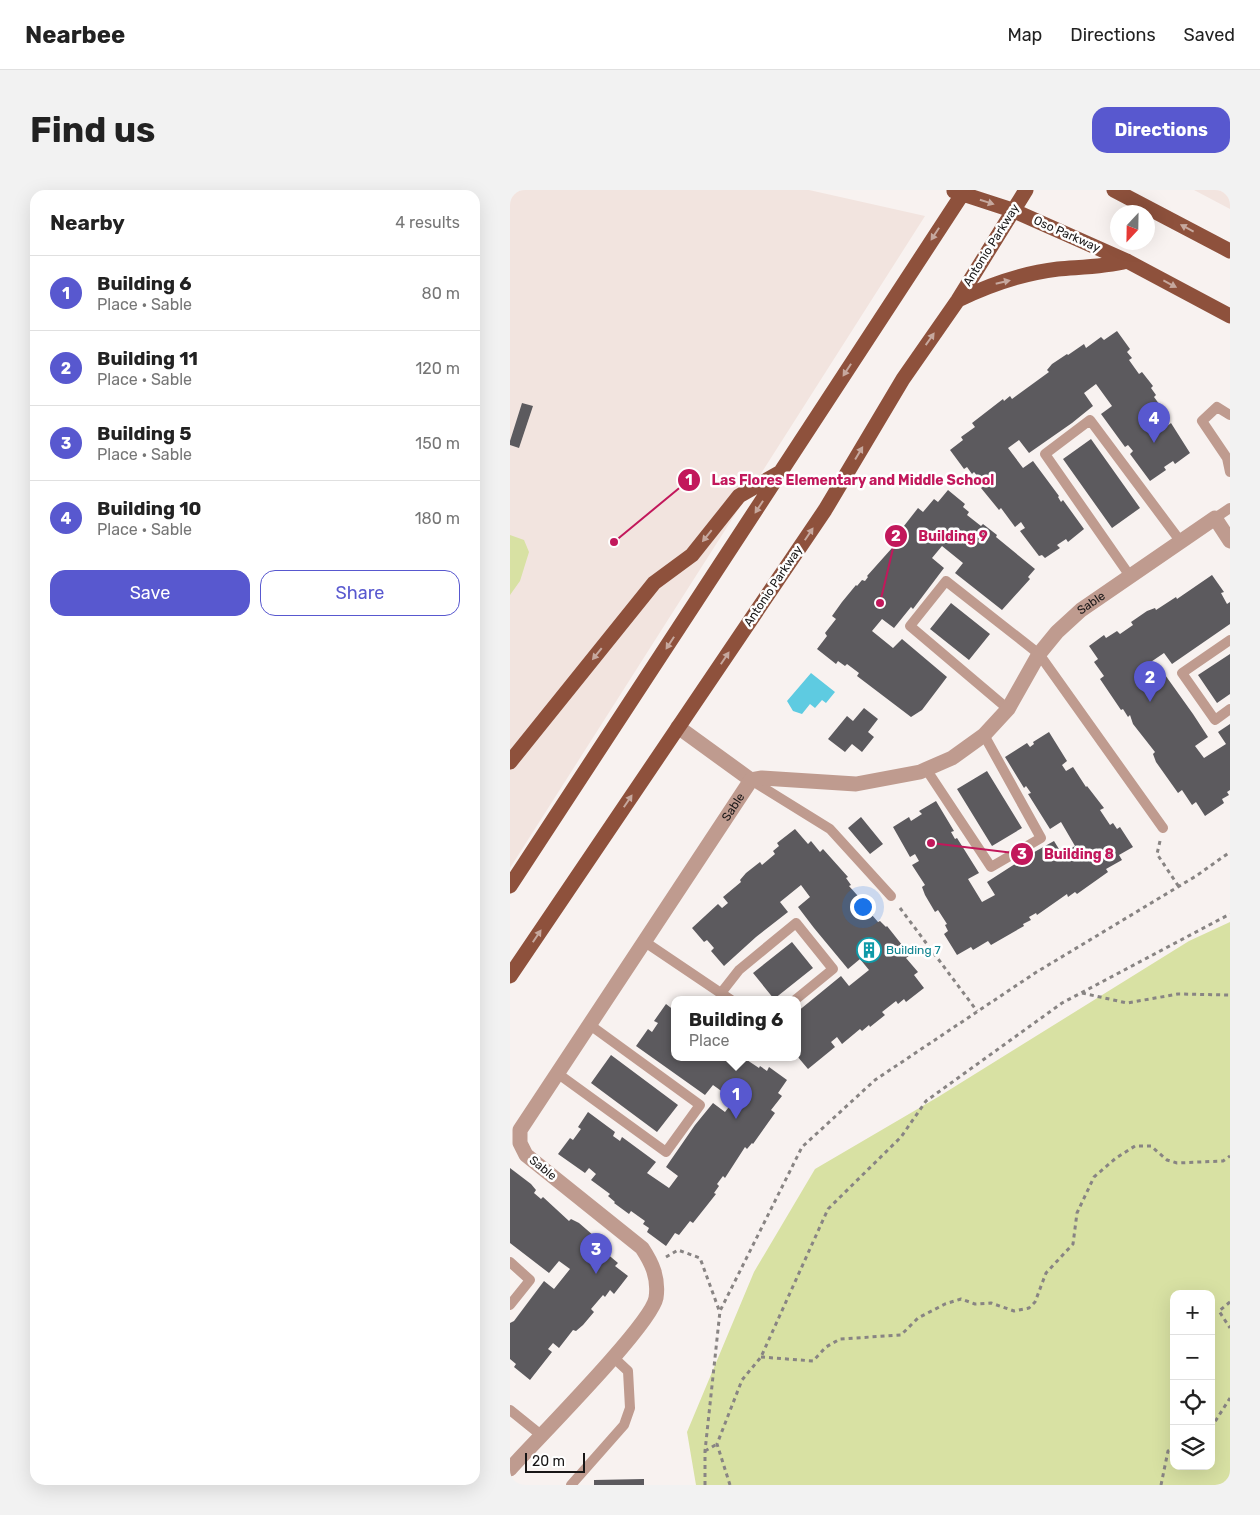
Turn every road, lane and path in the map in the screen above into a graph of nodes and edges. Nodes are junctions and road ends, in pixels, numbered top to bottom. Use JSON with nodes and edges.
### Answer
{"nodes":[{"id":1,"x":1026,"y":190,"type":"edge"},
{"id":2,"x":1114,"y":190,"type":"edge"},
{"id":3,"x":960,"y":191,"type":"edge"},
{"id":4,"x":1012,"y":210,"type":"junction"},
{"id":5,"x":1230,"y":251,"type":"edge"},
{"id":6,"x":1127,"y":261,"type":"junction"},
{"id":7,"x":958,"y":300,"type":"junction"},
{"id":8,"x":1230,"y":316,"type":"edge"},
{"id":9,"x":1230,"y":415,"type":"edge"},
{"id":10,"x":782,"y":471,"type":"junction"},
{"id":11,"x":1230,"y":472,"type":"edge"},
{"id":12,"x":1230,"y":508,"type":"edge"},
{"id":13,"x":1216,"y":518,"type":"junction"},
{"id":14,"x":1230,"y":541,"type":"edge"},
{"id":15,"x":1181,"y":542,"type":"junction"},
{"id":16,"x":1130,"y":576,"type":"junction"},
{"id":17,"x":1230,"y":640,"type":"edge"},
{"id":18,"x":1039,"y":654,"type":"junction"},
{"id":19,"x":1008,"y":709,"type":"junction"},
{"id":20,"x":1230,"y":709,"type":"edge"},
{"id":21,"x":678,"y":727,"type":"junction"},
{"id":22,"x":984,"y":735,"type":"junction"},
{"id":23,"x":510,"y":762,"type":"edge"},
{"id":24,"x":926,"y":769,"type":"junction"},
{"id":25,"x":751,"y":780,"type":"junction"},
{"id":26,"x":1164,"y":828,"type":"joint"},
{"id":27,"x":1230,"y":852,"type":"edge"},
{"id":28,"x":510,"y":886,"type":"edge"},
{"id":29,"x":1179,"y":887,"type":"junction"},
{"id":30,"x":891,"y":896,"type":"joint"},
{"id":31,"x":1230,"y":914,"type":"edge"},
{"id":32,"x":645,"y":942,"type":"junction"},
{"id":33,"x":510,"y":976,"type":"edge"},
{"id":34,"x":721,"y":993,"type":"junction"},
{"id":35,"x":1081,"y":993,"type":"junction"},
{"id":36,"x":1230,"y":995,"type":"edge"},
{"id":37,"x":725,"y":996,"type":"edge"},
{"id":38,"x":801,"y":996,"type":"edge"},
{"id":39,"x":977,"y":1011,"type":"junction"},
{"id":40,"x":590,"y":1025,"type":"junction"},
{"id":41,"x":556,"y":1073,"type":"junction"},
{"id":42,"x":1230,"y":1156,"type":"edge"},
{"id":43,"x":510,"y":1262,"type":"edge"},
{"id":44,"x":653,"y":1265,"type":"junction"},
{"id":45,"x":1230,"y":1302,"type":"edge"},
{"id":46,"x":510,"y":1305,"type":"edge"},
{"id":47,"x":720,"y":1311,"type":"junction"},
{"id":48,"x":1230,"y":1328,"type":"edge"},
{"id":49,"x":613,"y":1357,"type":"junction"},
{"id":50,"x":761,"y":1357,"type":"junction"},
{"id":51,"x":1230,"y":1398,"type":"edge"},
{"id":52,"x":510,"y":1410,"type":"edge"},
{"id":53,"x":1213,"y":1425,"type":"edge"},
{"id":54,"x":541,"y":1435,"type":"junction"},
{"id":55,"x":717,"y":1444,"type":"junction"},
{"id":56,"x":705,"y":1450,"type":"junction"},
{"id":57,"x":1170,"y":1450,"type":"edge"},
{"id":58,"x":510,"y":1469,"type":"edge"},
{"id":59,"x":571,"y":1485,"type":"edge"},
{"id":60,"x":705,"y":1485,"type":"edge"},
{"id":61,"x":730,"y":1485,"type":"edge"},
{"id":62,"x":1161,"y":1485,"type":"edge"}],
"edges":[{"from":1,"to":4,"type":"main road","name":"Antonio Parkway"},
{"from":5,"to":2,"type":"main road","one_way":true},
{"from":3,"to":4,"type":"main road","name":"Oso Parkway","one_way":true},
{"from":3,"to":10,"type":"main road","one_way":true},
{"from":4,"to":6,"type":"main road","name":"Oso Parkway"},
{"from":4,"to":7,"type":"main road","name":"Antonio Parkway"},
{"from":7,"to":6,"type":"main road","one_way":true},
{"from":6,"to":8,"type":"main road","name":"Oso Parkway","one_way":true},
{"from":21,"to":7,"type":"main road","name":"Antonio Parkway","one_way":true},
{"from":9,"to":11,"type":"lane"},
{"from":10,"to":23,"type":"main road","one_way":true},
{"from":10,"to":28,"type":"main road","one_way":true},
{"from":12,"to":13,"type":"lane"},
{"from":13,"to":14,"type":"street"},
{"from":13,"to":15,"type":"street","name":"Sable"},
{"from":15,"to":16,"type":"street","name":"Sable"},
{"from":15,"to":16,"type":"lane"},
{"from":16,"to":18,"type":"street","name":"Sable"},
{"from":17,"to":20,"type":"lane"},
{"from":18,"to":19,"type":"street","name":"Sable"},
{"from":18,"to":19,"type":"lane"},
{"from":18,"to":26,"type":"lane"},
{"from":19,"to":22,"type":"street","name":"Sable"},
{"from":21,"to":25,"type":"street","name":"Sable"},
{"from":33,"to":21,"type":"main road","name":"Antonio Parkway","one_way":true},
{"from":22,"to":24,"type":"street","name":"Sable"},
{"from":22,"to":24,"type":"lane"},
{"from":24,"to":25,"type":"street","name":"Sable"},
{"from":25,"to":30,"type":"lane"},
{"from":25,"to":32,"type":"street","name":"Sable"},
{"from":26,"to":29,"type":"path"},
{"from":27,"to":29,"type":"path"},
{"from":29,"to":39,"type":"path"},
{"from":30,"to":39,"type":"path"},
{"from":31,"to":35,"type":"path"},
{"from":32,"to":34,"type":"lane"},
{"from":32,"to":40,"type":"street","name":"Sable"},
{"from":34,"to":37,"type":"lane"},
{"from":34,"to":38,"type":"lane"},
{"from":35,"to":36,"type":"path"},
{"from":35,"to":50,"type":"path"},
{"from":39,"to":47,"type":"path"},
{"from":40,"to":41,"type":"street","name":"Sable"},
{"from":40,"to":41,"type":"lane"},
{"from":41,"to":44,"type":"street","name":"Sable"},
{"from":42,"to":50,"type":"path"},
{"from":43,"to":46,"type":"lane"},
{"from":44,"to":47,"type":"path"},
{"from":44,"to":49,"type":"street","name":"Sable"},
{"from":45,"to":48,"type":"path"},
{"from":47,"to":56,"type":"path"},
{"from":49,"to":54,"type":"street","name":"Sable"},
{"from":49,"to":59,"type":"lane"},
{"from":50,"to":55,"type":"path"},
{"from":51,"to":53,"type":"path"},
{"from":52,"to":54,"type":"lane"},
{"from":54,"to":58,"type":"street","name":"Sable"},
{"from":55,"to":56,"type":"path"},
{"from":55,"to":61,"type":"path"},
{"from":56,"to":60,"type":"path"},
{"from":57,"to":62,"type":"path"}]}
